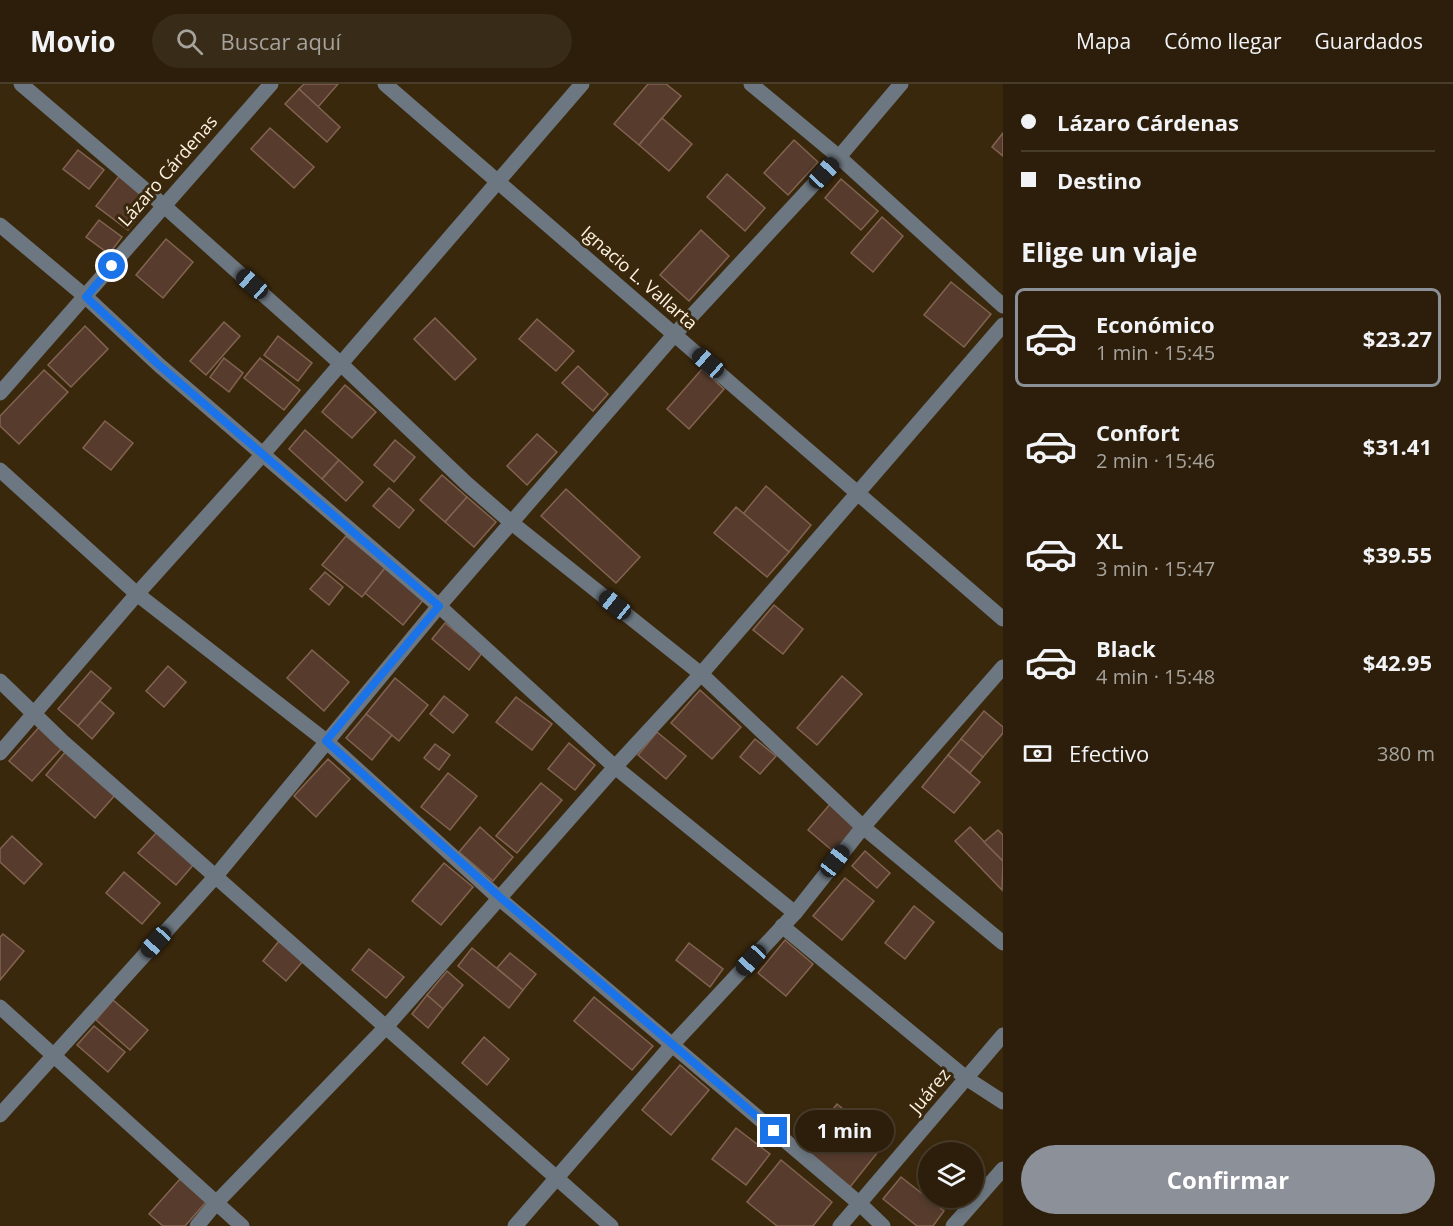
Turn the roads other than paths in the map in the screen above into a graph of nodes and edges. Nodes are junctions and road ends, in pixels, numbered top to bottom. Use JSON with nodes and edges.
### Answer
{"nodes":[{"id":1,"x":21,"y":84,"type":"edge"},
{"id":2,"x":271,"y":84,"type":"edge"},
{"id":3,"x":385,"y":84,"type":"edge"},
{"id":4,"x":582,"y":84,"type":"edge"},
{"id":5,"x":751,"y":84,"type":"edge"},
{"id":6,"x":901,"y":84,"type":"edge"},
{"id":7,"x":839,"y":157,"type":"junction"},
{"id":8,"x":497,"y":180,"type":"junction"},
{"id":9,"x":164,"y":205,"type":"junction"},
{"id":10,"x":0,"y":225,"type":"edge"},
{"id":11,"x":86,"y":297,"type":"junction"},
{"id":12,"x":1003,"y":306,"type":"edge"},
{"id":13,"x":1003,"y":325,"type":"edge"},
{"id":14,"x":674,"y":335,"type":"junction"},
{"id":15,"x":341,"y":364,"type":"junction"},
{"id":16,"x":0,"y":393,"type":"edge"},
{"id":17,"x":263,"y":454,"type":"junction"},
{"id":18,"x":0,"y":470,"type":"edge"},
{"id":19,"x":858,"y":492,"type":"junction"},
{"id":20,"x":512,"y":523,"type":"junction"},
{"id":21,"x":137,"y":594,"type":"junction"},
{"id":22,"x":439,"y":606,"type":"junction"},
{"id":23,"x":1003,"y":619,"type":"edge"},
{"id":24,"x":1003,"y":667,"type":"edge"},
{"id":25,"x":701,"y":674,"type":"junction"},
{"id":26,"x":0,"y":681,"type":"edge"},
{"id":27,"x":35,"y":713,"type":"junction"},
{"id":28,"x":326,"y":741,"type":"junction"},
{"id":29,"x":0,"y":753,"type":"edge"},
{"id":30,"x":615,"y":767,"type":"junction"},
{"id":31,"x":862,"y":827,"type":"junction"},
{"id":32,"x":215,"y":877,"type":"junction"},
{"id":33,"x":501,"y":898,"type":"junction"},
{"id":34,"x":795,"y":913,"type":"junction"},
{"id":35,"x":782,"y":926,"type":"junction"},
{"id":36,"x":1003,"y":943,"type":"edge"},
{"id":37,"x":0,"y":1007,"type":"edge"},
{"id":38,"x":385,"y":1028,"type":"junction"},
{"id":39,"x":1003,"y":1035,"type":"edge"},
{"id":40,"x":672,"y":1044,"type":"junction"},
{"id":41,"x":53,"y":1056,"type":"junction"},
{"id":42,"x":966,"y":1078,"type":"junction"},
{"id":43,"x":1003,"y":1102,"type":"edge"},
{"id":44,"x":0,"y":1115,"type":"edge"},
{"id":45,"x":1003,"y":1169,"type":"edge"},
{"id":46,"x":558,"y":1178,"type":"junction"},
{"id":47,"x":216,"y":1203,"type":"junction"},
{"id":48,"x":860,"y":1204,"type":"junction"},
{"id":49,"x":196,"y":1226,"type":"edge"},
{"id":50,"x":242,"y":1226,"type":"edge"},
{"id":51,"x":515,"y":1226,"type":"edge"},
{"id":52,"x":611,"y":1226,"type":"edge"},
{"id":53,"x":840,"y":1226,"type":"edge"},
{"id":54,"x":883,"y":1226,"type":"edge"},
{"id":55,"x":953,"y":1226,"type":"edge"}],
"edges":[{"from":1,"to":9,"type":"street"},
{"from":2,"to":9,"type":"street","name":"Lázaro Cárdenas"},
{"from":3,"to":8,"type":"street","name":"Ignacio L. Vallarta"},
{"from":4,"to":8,"type":"street"},
{"from":5,"to":7,"type":"street"},
{"from":6,"to":7,"type":"street"},
{"from":7,"to":12,"type":"street"},
{"from":7,"to":14,"type":"street"},
{"from":8,"to":14,"type":"street","name":"Ignacio L. Vallarta"},
{"from":8,"to":15,"type":"street"},
{"from":9,"to":11,"type":"street","name":"Lázaro Cárdenas"},
{"from":9,"to":15,"type":"street"},
{"from":10,"to":11,"type":"street"},
{"from":11,"to":16,"type":"street","name":"Lázaro Cárdenas"},
{"from":11,"to":17,"type":"street"},
{"from":13,"to":19,"type":"street"},
{"from":14,"to":19,"type":"street","name":"Ignacio L. Vallarta"},
{"from":14,"to":20,"type":"street"},
{"from":15,"to":17,"type":"street"},
{"from":15,"to":20,"type":"street"},
{"from":17,"to":21,"type":"street"},
{"from":17,"to":22,"type":"street"},
{"from":18,"to":21,"type":"street"},
{"from":19,"to":23,"type":"street","name":"Ignacio L. Vallarta"},
{"from":19,"to":25,"type":"street"},
{"from":20,"to":22,"type":"street"},
{"from":20,"to":25,"type":"street"},
{"from":21,"to":27,"type":"street"},
{"from":21,"to":28,"type":"street"},
{"from":22,"to":28,"type":"street"},
{"from":22,"to":30,"type":"street"},
{"from":24,"to":31,"type":"street"},
{"from":25,"to":30,"type":"street"},
{"from":25,"to":31,"type":"street"},
{"from":26,"to":27,"type":"street"},
{"from":27,"to":29,"type":"street"},
{"from":27,"to":32,"type":"street"},
{"from":28,"to":32,"type":"street"},
{"from":28,"to":33,"type":"street"},
{"from":30,"to":33,"type":"street"},
{"from":30,"to":34,"type":"street"},
{"from":31,"to":34,"type":"street"},
{"from":31,"to":36,"type":"street"},
{"from":32,"to":38,"type":"street"},
{"from":32,"to":41,"type":"street"},
{"from":33,"to":38,"type":"street"},
{"from":33,"to":40,"type":"street"},
{"from":34,"to":35,"type":"street"},
{"from":35,"to":40,"type":"street"},
{"from":35,"to":42,"type":"street"},
{"from":37,"to":41,"type":"street"},
{"from":38,"to":46,"type":"street"},
{"from":38,"to":47,"type":"street"},
{"from":39,"to":42,"type":"street","name":"Juárez"},
{"from":40,"to":46,"type":"street"},
{"from":40,"to":48,"type":"street"},
{"from":41,"to":44,"type":"street"},
{"from":41,"to":47,"type":"street"},
{"from":42,"to":43,"type":"street"},
{"from":42,"to":48,"type":"street","name":"Juárez"},
{"from":45,"to":55,"type":"street"},
{"from":46,"to":51,"type":"street"},
{"from":46,"to":52,"type":"street"},
{"from":47,"to":49,"type":"street"},
{"from":47,"to":50,"type":"street"},
{"from":48,"to":53,"type":"street","name":"Juárez"},
{"from":48,"to":54,"type":"street"}]}
